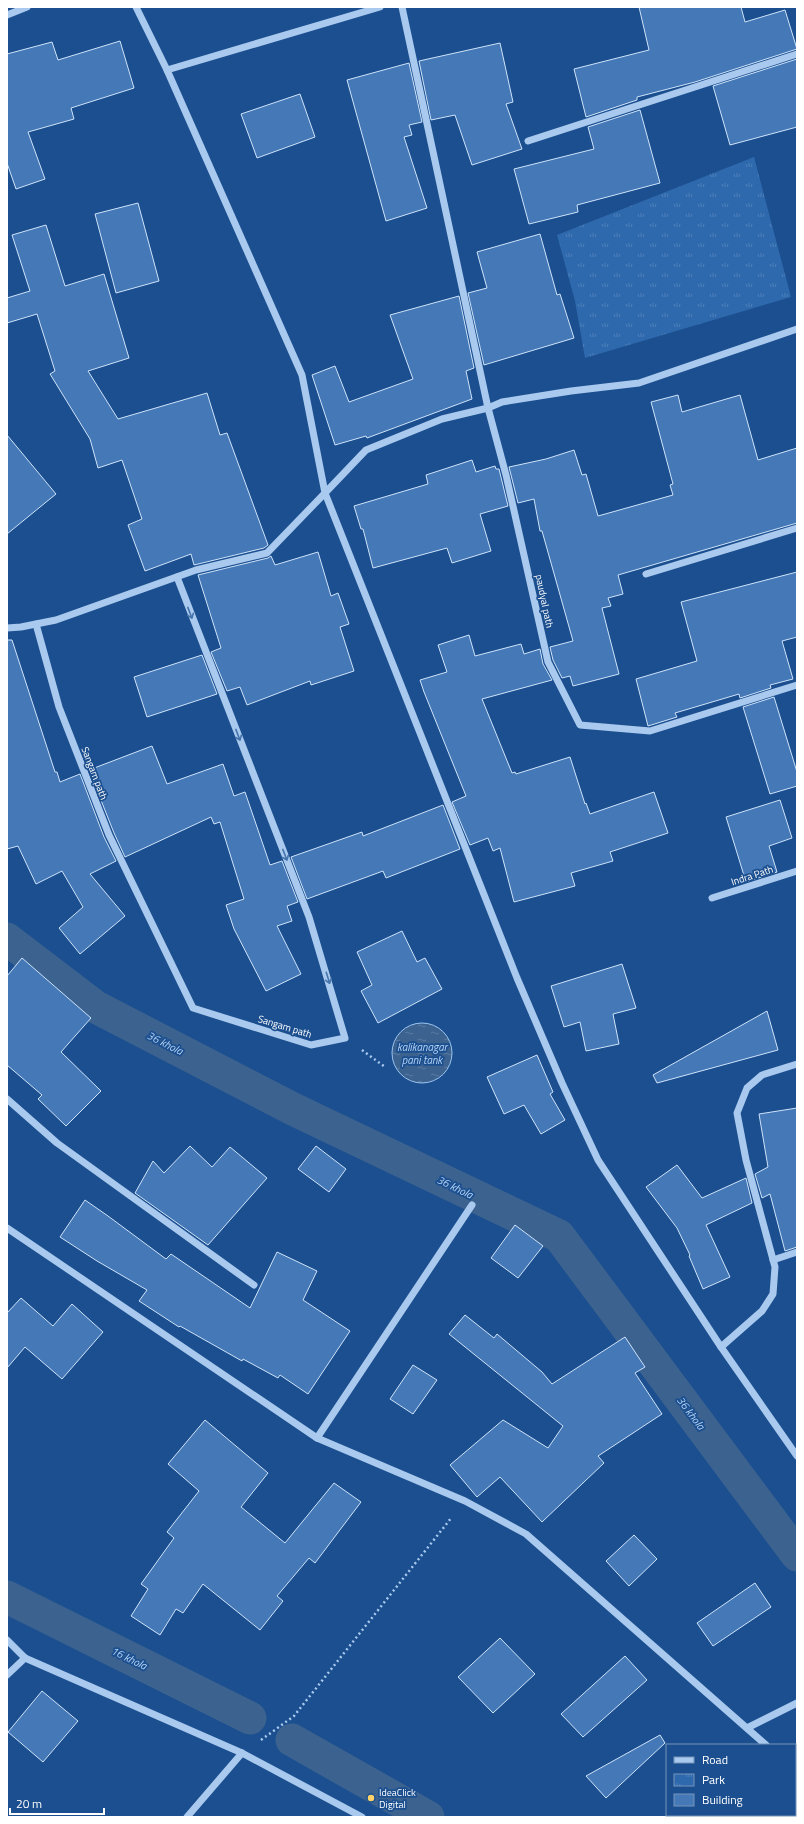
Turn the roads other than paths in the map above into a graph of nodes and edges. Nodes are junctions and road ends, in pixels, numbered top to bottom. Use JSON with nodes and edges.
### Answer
{"nodes":[{"id":1,"x":27,"y":7,"type":"edge"},
{"id":2,"x":136,"y":7,"type":"edge"},
{"id":3,"x":380,"y":7,"type":"edge"},
{"id":4,"x":402,"y":7,"type":"edge"},
{"id":5,"x":7,"y":15,"type":"edge"},
{"id":6,"x":797,"y":54,"type":"edge"},
{"id":7,"x":167,"y":70,"type":"junction"},
{"id":8,"x":528,"y":141,"type":"dead end"},
{"id":9,"x":797,"y":329,"type":"edge"},
{"id":10,"x":488,"y":408,"type":"junction"},
{"id":11,"x":326,"y":493,"type":"junction"},
{"id":12,"x":797,"y":528,"type":"edge"},
{"id":13,"x":646,"y":574,"type":"dead end"},
{"id":14,"x":177,"y":577,"type":"junction"},
{"id":15,"x":36,"y":624,"type":"junction"},
{"id":16,"x":7,"y":628,"type":"edge"},
{"id":17,"x":797,"y":685,"type":"edge"},
{"id":18,"x":797,"y":871,"type":"edge"},
{"id":19,"x":712,"y":898,"type":"dead end"},
{"id":20,"x":797,"y":1064,"type":"edge"},
{"id":21,"x":7,"y":1099,"type":"edge"},
{"id":22,"x":472,"y":1205,"type":"dead end"},
{"id":23,"x":7,"y":1228,"type":"edge"},
{"id":24,"x":797,"y":1252,"type":"edge"},
{"id":25,"x":773,"y":1260,"type":"junction"},
{"id":26,"x":254,"y":1285,"type":"dead end"},
{"id":27,"x":721,"y":1347,"type":"junction"},
{"id":28,"x":317,"y":1438,"type":"junction"},
{"id":29,"x":797,"y":1456,"type":"edge"},
{"id":30,"x":7,"y":1640,"type":"edge"},
{"id":31,"x":25,"y":1658,"type":"junction"},
{"id":32,"x":7,"y":1675,"type":"edge"},
{"id":33,"x":797,"y":1703,"type":"edge"},
{"id":34,"x":747,"y":1728,"type":"junction"},
{"id":35,"x":765,"y":1744,"type":"edge"},
{"id":36,"x":242,"y":1753,"type":"junction"},
{"id":37,"x":187,"y":1817,"type":"edge"},
{"id":38,"x":362,"y":1817,"type":"edge"}],
"edges":[{"from":1,"to":5,"type":"street"},
{"from":2,"to":7,"type":"street"},
{"from":3,"to":7,"type":"street"},
{"from":4,"to":10,"type":"street"},
{"from":6,"to":8,"type":"street"},
{"from":7,"to":11,"type":"street"},
{"from":9,"to":10,"type":"street"},
{"from":10,"to":11,"type":"street"},
{"from":10,"to":17,"type":"street","name":"paudyal path"},
{"from":11,"to":14,"type":"street"},
{"from":11,"to":27,"type":"street"},
{"from":12,"to":13,"type":"street"},
{"from":14,"to":15,"type":"street"},
{"from":14,"to":15,"type":"street","name":"Sangam path","one_way":true},
{"from":15,"to":16,"type":"street"},
{"from":18,"to":19,"type":"street","name":"Indra Path"},
{"from":20,"to":25,"type":"street"},
{"from":21,"to":26,"type":"street"},
{"from":22,"to":28,"type":"street"},
{"from":23,"to":28,"type":"street"},
{"from":24,"to":25,"type":"street"},
{"from":25,"to":27,"type":"street"},
{"from":27,"to":29,"type":"street"},
{"from":28,"to":34,"type":"street"},
{"from":30,"to":31,"type":"street"},
{"from":31,"to":32,"type":"street"},
{"from":31,"to":36,"type":"street"},
{"from":33,"to":34,"type":"street"},
{"from":34,"to":35,"type":"street"},
{"from":36,"to":37,"type":"street"},
{"from":36,"to":38,"type":"street"}]}
